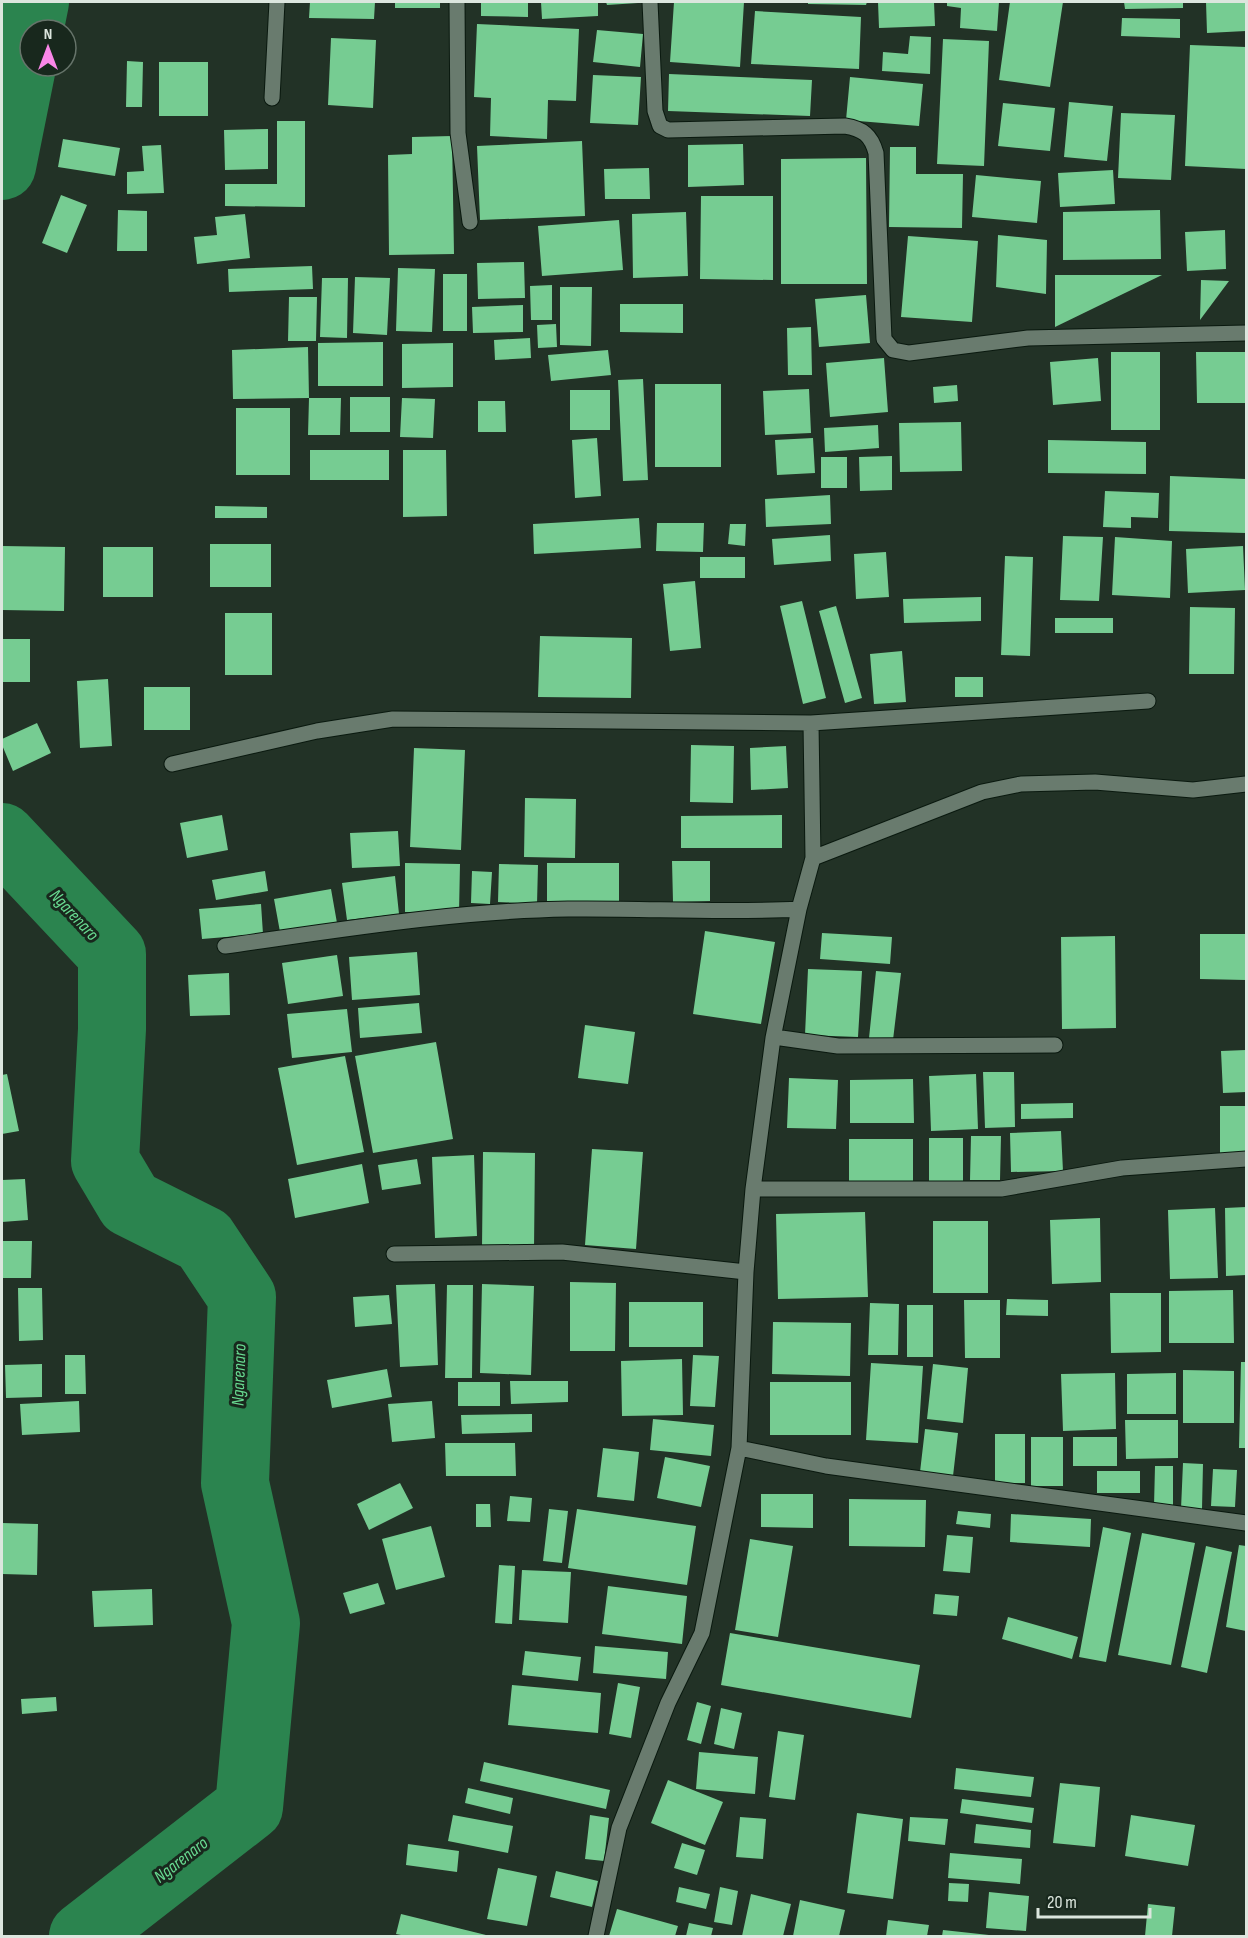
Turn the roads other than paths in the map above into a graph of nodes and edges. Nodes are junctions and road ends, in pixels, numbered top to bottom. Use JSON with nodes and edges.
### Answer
{"nodes":[{"id":1,"x":277,"y":2,"type":"edge"},
{"id":2,"x":457,"y":2,"type":"edge"},
{"id":3,"x":650,"y":2,"type":"edge"},
{"id":4,"x":272,"y":98,"type":"dead end"},
{"id":5,"x":470,"y":222,"type":"dead end"},
{"id":6,"x":1246,"y":333,"type":"edge"},
{"id":7,"x":1148,"y":701,"type":"dead end"},
{"id":8,"x":812,"y":723,"type":"junction"},
{"id":9,"x":172,"y":764,"type":"dead end"},
{"id":10,"x":1246,"y":784,"type":"edge"},
{"id":11,"x":813,"y":858,"type":"junction"},
{"id":12,"x":799,"y":909,"type":"junction"},
{"id":13,"x":225,"y":946,"type":"dead end"},
{"id":14,"x":774,"y":1037,"type":"junction"},
{"id":15,"x":1055,"y":1046,"type":"dead end"},
{"id":16,"x":1246,"y":1159,"type":"edge"},
{"id":17,"x":753,"y":1189,"type":"junction"},
{"id":18,"x":394,"y":1254,"type":"dead end"},
{"id":19,"x":747,"y":1272,"type":"junction"},
{"id":20,"x":739,"y":1448,"type":"junction"},
{"id":21,"x":1246,"y":1522,"type":"edge"},
{"id":22,"x":596,"y":1936,"type":"edge"}],
"edges":[{"from":1,"to":4,"type":"street"},
{"from":2,"to":5,"type":"street"},
{"from":3,"to":6,"type":"street"},
{"from":7,"to":8,"type":"street"},
{"from":8,"to":9,"type":"street"},
{"from":8,"to":11,"type":"street"},
{"from":10,"to":11,"type":"street"},
{"from":11,"to":12,"type":"street"},
{"from":12,"to":13,"type":"street"},
{"from":12,"to":14,"type":"street"},
{"from":14,"to":15,"type":"street"},
{"from":14,"to":17,"type":"street"},
{"from":16,"to":17,"type":"street"},
{"from":17,"to":19,"type":"street"},
{"from":18,"to":19,"type":"street"},
{"from":19,"to":20,"type":"street"},
{"from":20,"to":21,"type":"street"},
{"from":20,"to":22,"type":"street"}]}
